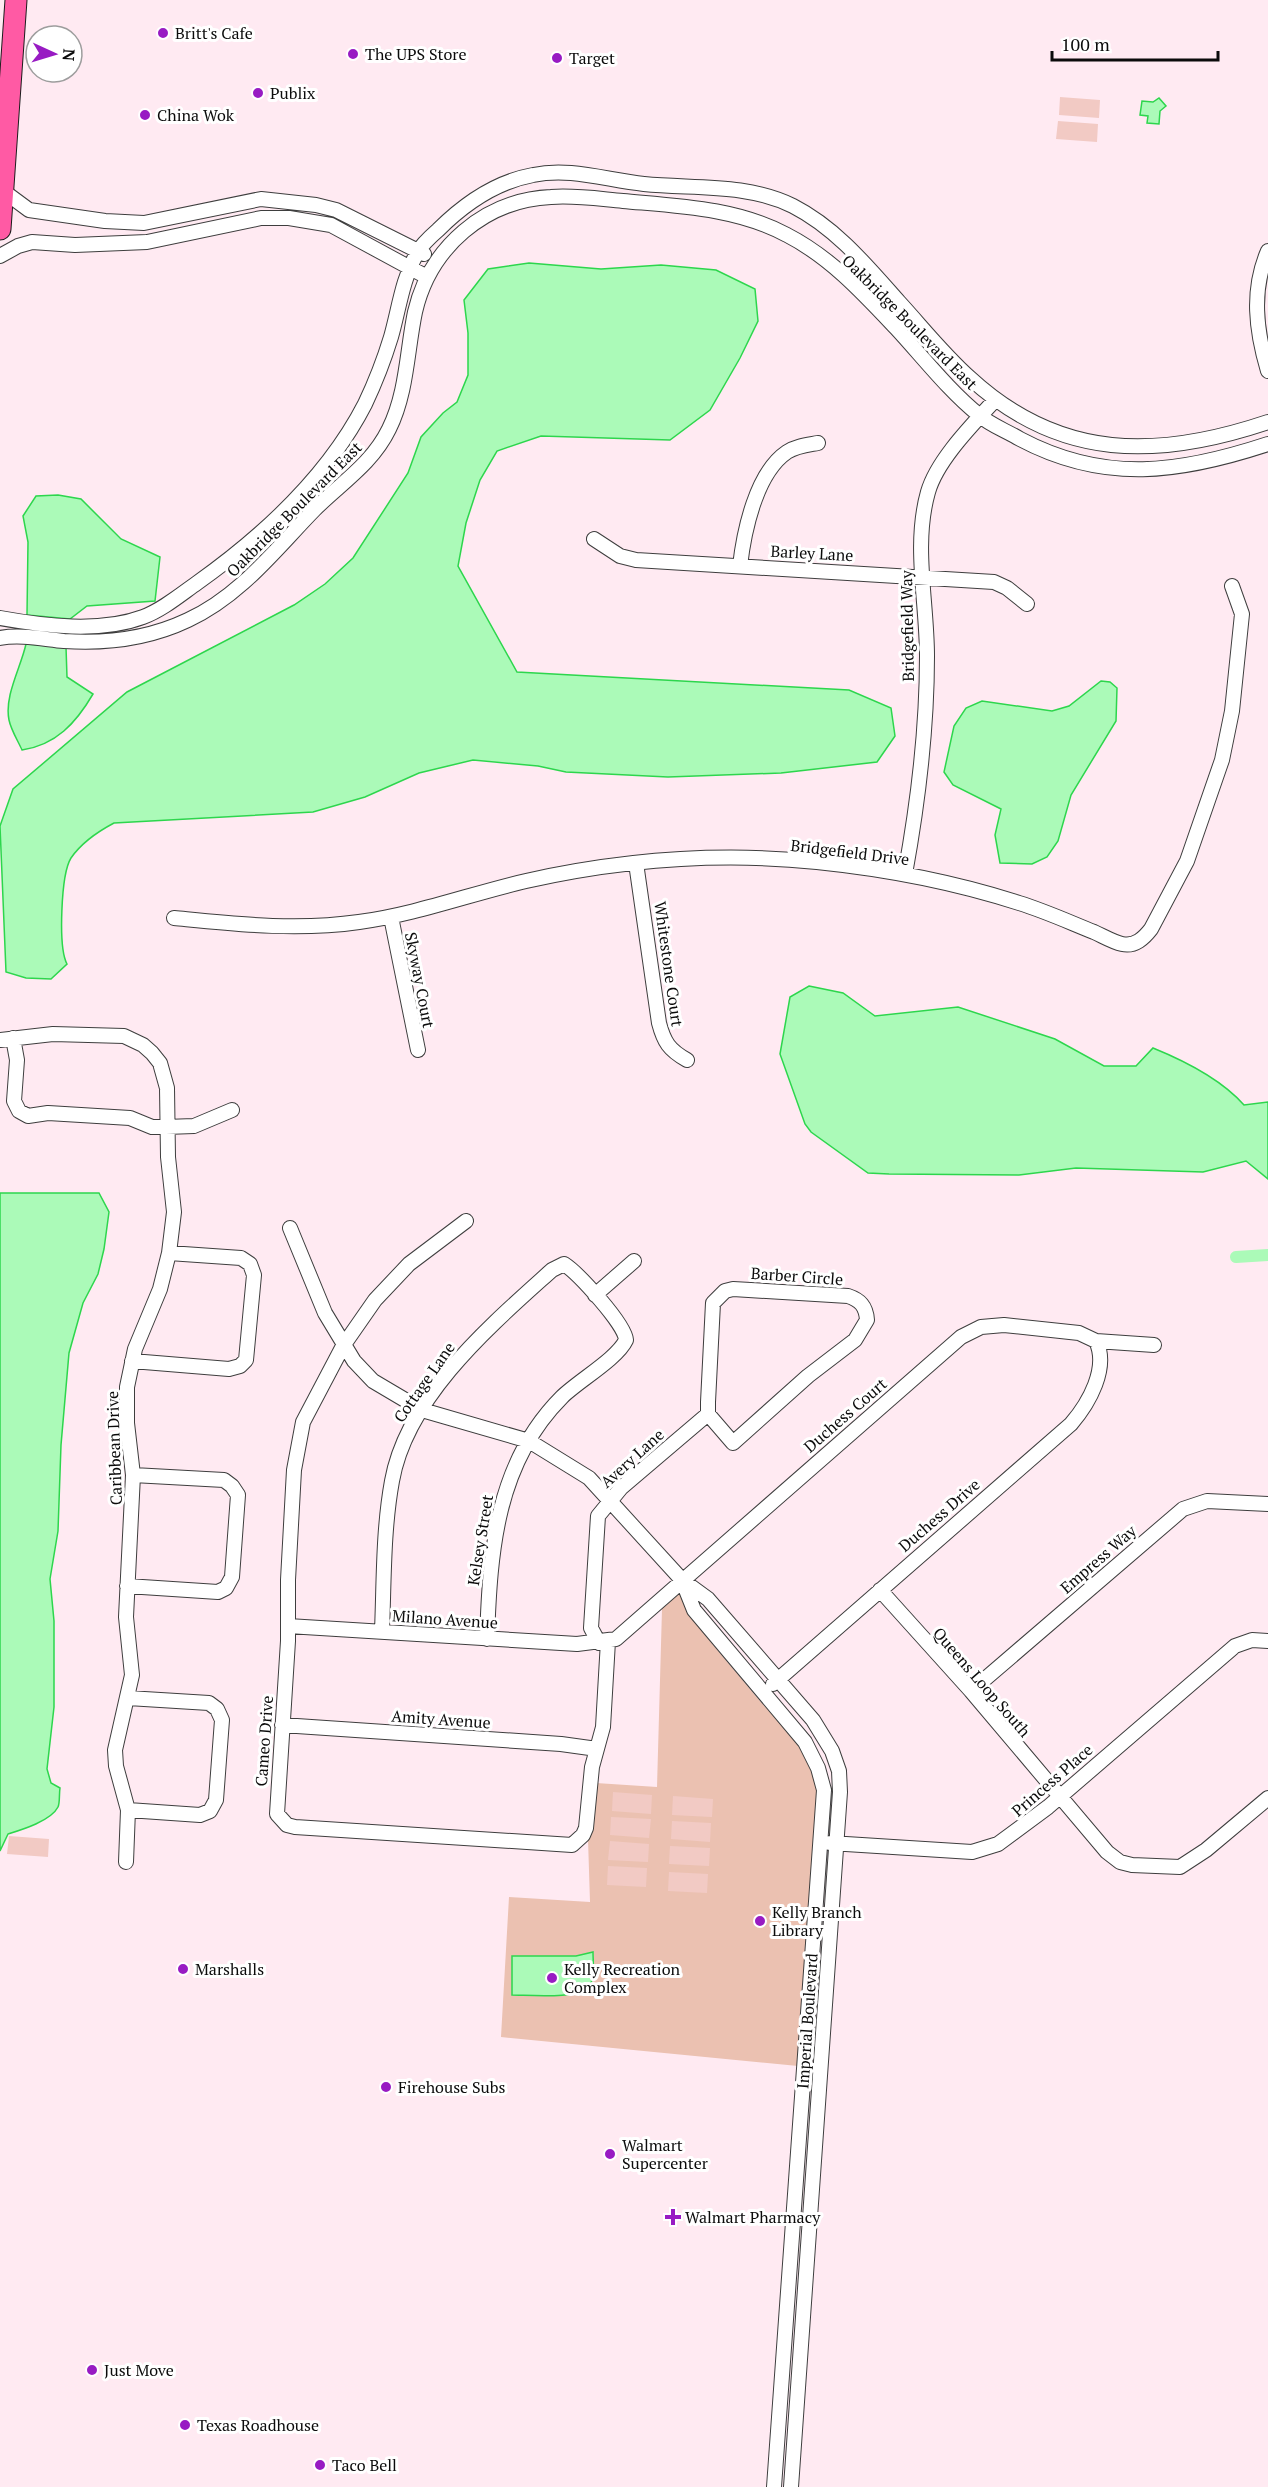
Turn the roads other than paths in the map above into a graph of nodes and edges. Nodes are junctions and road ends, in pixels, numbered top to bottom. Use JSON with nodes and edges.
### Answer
{"nodes":[{"id":1,"x":16,"y":0,"type":"edge"},
{"id":2,"x":2,"y":190,"type":"junction"},
{"id":3,"x":0,"y":229,"type":"edge"},
{"id":4,"x":418,"y":251,"type":"junction"},
{"id":5,"x":1268,"y":251,"type":"edge"},
{"id":6,"x":0,"y":256,"type":"edge"},
{"id":7,"x":436,"y":260,"type":"junction"},
{"id":8,"x":410,"y":268,"type":"junction"},
{"id":9,"x":427,"y":277,"type":"junction"},
{"id":10,"x":1268,"y":371,"type":"edge"},
{"id":11,"x":995,"y":400,"type":"junction"},
{"id":12,"x":980,"y":416,"type":"junction"},
{"id":13,"x":1268,"y":422,"type":"edge"},
{"id":14,"x":818,"y":443,"type":"dead end"},
{"id":15,"x":1268,"y":444,"type":"edge"},
{"id":16,"x":594,"y":539,"type":"dead end"},
{"id":17,"x":740,"y":566,"type":"junction"},
{"id":18,"x":922,"y":576,"type":"junction"},
{"id":19,"x":1232,"y":586,"type":"dead end"},
{"id":20,"x":1027,"y":604,"type":"dead end"},
{"id":21,"x":0,"y":618,"type":"edge"},
{"id":22,"x":0,"y":638,"type":"edge"},
{"id":23,"x":636,"y":863,"type":"junction"},
{"id":24,"x":905,"y":874,"type":"junction"},
{"id":25,"x":391,"y":917,"type":"junction"},
{"id":26,"x":174,"y":918,"type":"dead end"},
{"id":27,"x":7,"y":1039,"type":"edge"},
{"id":28,"x":417,"y":1050,"type":"dead end"},
{"id":29,"x":687,"y":1060,"type":"dead end"},
{"id":30,"x":232,"y":1110,"type":"dead end"},
{"id":31,"x":166,"y":1127,"type":"junction"},
{"id":32,"x":466,"y":1221,"type":"dead end"},
{"id":33,"x":291,"y":1228,"type":"dead end"},
{"id":34,"x":169,"y":1252,"type":"junction"},
{"id":35,"x":634,"y":1261,"type":"dead end"},
{"id":36,"x":564,"y":1264,"type":"joint"},
{"id":37,"x":595,"y":1295,"type":"junction"},
{"id":38,"x":1096,"y":1341,"type":"junction"},
{"id":39,"x":1154,"y":1345,"type":"dead end"},
{"id":40,"x":343,"y":1346,"type":"junction"},
{"id":41,"x":132,"y":1362,"type":"junction"},
{"id":42,"x":422,"y":1410,"type":"junction"},
{"id":43,"x":708,"y":1414,"type":"junction"},
{"id":44,"x":529,"y":1441,"type":"junction"},
{"id":45,"x":133,"y":1475,"type":"junction"},
{"id":46,"x":610,"y":1500,"type":"junction"},
{"id":47,"x":1268,"y":1504,"type":"edge"},
{"id":48,"x":682,"y":1580,"type":"junction"},
{"id":49,"x":127,"y":1586,"type":"junction"},
{"id":50,"x":880,"y":1590,"type":"junction"},
{"id":51,"x":288,"y":1626,"type":"junction"},
{"id":52,"x":382,"y":1631,"type":"junction"},
{"id":53,"x":487,"y":1639,"type":"junction"},
{"id":54,"x":1268,"y":1641,"type":"edge"},
{"id":55,"x":604,"y":1642,"type":"junction"},
{"id":56,"x":778,"y":1679,"type":"junction"},
{"id":57,"x":971,"y":1692,"type":"junction"},
{"id":58,"x":763,"y":1694,"type":"junction"},
{"id":59,"x":128,"y":1698,"type":"junction"},
{"id":60,"x":282,"y":1725,"type":"junction"},
{"id":61,"x":597,"y":1749,"type":"junction"},
{"id":62,"x":1060,"y":1795,"type":"junction"},
{"id":63,"x":1267,"y":1800,"type":"edge"},
{"id":64,"x":128,"y":1810,"type":"junction"},
{"id":65,"x":822,"y":1843,"type":"junction"},
{"id":66,"x":836,"y":1844,"type":"junction"},
{"id":67,"x":126,"y":1862,"type":"dead end"},
{"id":68,"x":774,"y":2487,"type":"edge"},
{"id":69,"x":791,"y":2487,"type":"edge"}],
"edges":[{"from":1,"to":2,"type":"main road"},
{"from":2,"to":3,"type":"main road"},
{"from":2,"to":4,"type":"street"},
{"from":4,"to":7,"type":"street"},
{"from":4,"to":8,"type":"street","name":"Oakbridge Boulevard East"},
{"from":4,"to":11,"type":"street","name":"Oakbridge Boulevard East"},
{"from":5,"to":10,"type":"street"},
{"from":6,"to":8,"type":"street"},
{"from":7,"to":9,"type":"street","name":"Oakbridge Boulevard East"},
{"from":7,"to":12,"type":"street","name":"Oakbridge Boulevard East"},
{"from":8,"to":9,"type":"street"},
{"from":8,"to":21,"type":"street","name":"Oakbridge Boulevard East"},
{"from":9,"to":22,"type":"street","name":"Oakbridge Boulevard East"},
{"from":11,"to":12,"type":"street","name":"Bridgefield Way"},
{"from":11,"to":13,"type":"street","name":"Oakbridge Boulevard East"},
{"from":12,"to":15,"type":"street","name":"Oakbridge Boulevard East"},
{"from":12,"to":18,"type":"street","name":"Bridgefield Way"},
{"from":14,"to":17,"type":"street"},
{"from":16,"to":17,"type":"street","name":"Barley Lane"},
{"from":17,"to":18,"type":"street","name":"Barley Lane"},
{"from":18,"to":20,"type":"street","name":"Barley Lane"},
{"from":18,"to":24,"type":"street","name":"Bridgefield Way"},
{"from":19,"to":24,"type":"street","name":"Bridgefield Drive"},
{"from":23,"to":24,"type":"street","name":"Bridgefield Drive"},
{"from":23,"to":25,"type":"street","name":"Bridgefield Drive"},
{"from":23,"to":29,"type":"street","name":"Whitestone Court"},
{"from":25,"to":26,"type":"street","name":"Bridgefield Drive"},
{"from":25,"to":28,"type":"street","name":"Skyway Court"},
{"from":27,"to":31,"type":"street"},
{"from":27,"to":31,"type":"street","name":"Caribbean Drive"},
{"from":30,"to":31,"type":"street"},
{"from":31,"to":34,"type":"street","name":"Caribbean Drive"},
{"from":32,"to":40,"type":"street","name":"Cameo Drive"},
{"from":33,"to":40,"type":"street","name":"Imperial Boulevard"},
{"from":34,"to":41,"type":"street","name":"Caribbean Drive"},
{"from":34,"to":41,"type":"street"},
{"from":35,"to":37,"type":"street"},
{"from":36,"to":37,"type":"street","name":"Kelsey Street"},
{"from":36,"to":42,"type":"street","name":"Cottage Lane"},
{"from":37,"to":44,"type":"street","name":"Kelsey Street"},
{"from":38,"to":39,"type":"street","name":"Duchess Court"},
{"from":38,"to":48,"type":"street","name":"Duchess Court"},
{"from":38,"to":50,"type":"street","name":"Duchess Drive"},
{"from":40,"to":42,"type":"street","name":"Imperial Boulevard"},
{"from":40,"to":51,"type":"street","name":"Cameo Drive"},
{"from":41,"to":45,"type":"street","name":"Caribbean Drive"},
{"from":42,"to":44,"type":"street","name":"Imperial Boulevard"},
{"from":42,"to":52,"type":"street","name":"Cottage Lane"},
{"from":43,"to":43,"type":"street","name":"Barber Circle"},
{"from":43,"to":46,"type":"street","name":"Avery Lane"},
{"from":44,"to":46,"type":"street","name":"Imperial Boulevard"},
{"from":44,"to":53,"type":"street","name":"Kelsey Street"},
{"from":45,"to":49,"type":"street","name":"Caribbean Drive"},
{"from":45,"to":49,"type":"street"},
{"from":46,"to":48,"type":"street","name":"Imperial Boulevard"},
{"from":46,"to":55,"type":"street","name":"Avery Lane"},
{"from":47,"to":57,"type":"street","name":"Empress Way"},
{"from":48,"to":55,"type":"street","name":"Duchess Court"},
{"from":48,"to":56,"type":"street","name":"Imperial Boulevard"},
{"from":48,"to":58,"type":"street","name":"Imperial Boulevard"},
{"from":49,"to":59,"type":"street","name":"Caribbean Drive"},
{"from":50,"to":56,"type":"street","name":"Duchess Drive"},
{"from":50,"to":57,"type":"street","name":"Queens Loop South"},
{"from":51,"to":52,"type":"street","name":"Milano Avenue"},
{"from":51,"to":60,"type":"street","name":"Cameo Drive"},
{"from":52,"to":53,"type":"street","name":"Milano Avenue"},
{"from":53,"to":55,"type":"street","name":"Milano Avenue"},
{"from":54,"to":62,"type":"street","name":"Princess Place"},
{"from":55,"to":61,"type":"street","name":"Cameo Drive"},
{"from":56,"to":58,"type":"street","name":"Duchess Drive"},
{"from":56,"to":66,"type":"street","name":"Imperial Boulevard"},
{"from":57,"to":62,"type":"street","name":"Queens Loop South"},
{"from":58,"to":65,"type":"street","name":"Imperial Boulevard"},
{"from":59,"to":64,"type":"street","name":"Caribbean Drive"},
{"from":59,"to":64,"type":"street"},
{"from":60,"to":61,"type":"street","name":"Amity Avenue"},
{"from":60,"to":61,"type":"street","name":"Cameo Drive"},
{"from":62,"to":63,"type":"street","name":"Queens Loop South"},
{"from":62,"to":66,"type":"street","name":"Princess Place"},
{"from":64,"to":67,"type":"street","name":"Caribbean Drive"},
{"from":65,"to":66,"type":"street","name":"Princess Place"},
{"from":65,"to":68,"type":"street","name":"Imperial Boulevard"},
{"from":66,"to":69,"type":"street","name":"Imperial Boulevard"}]}
